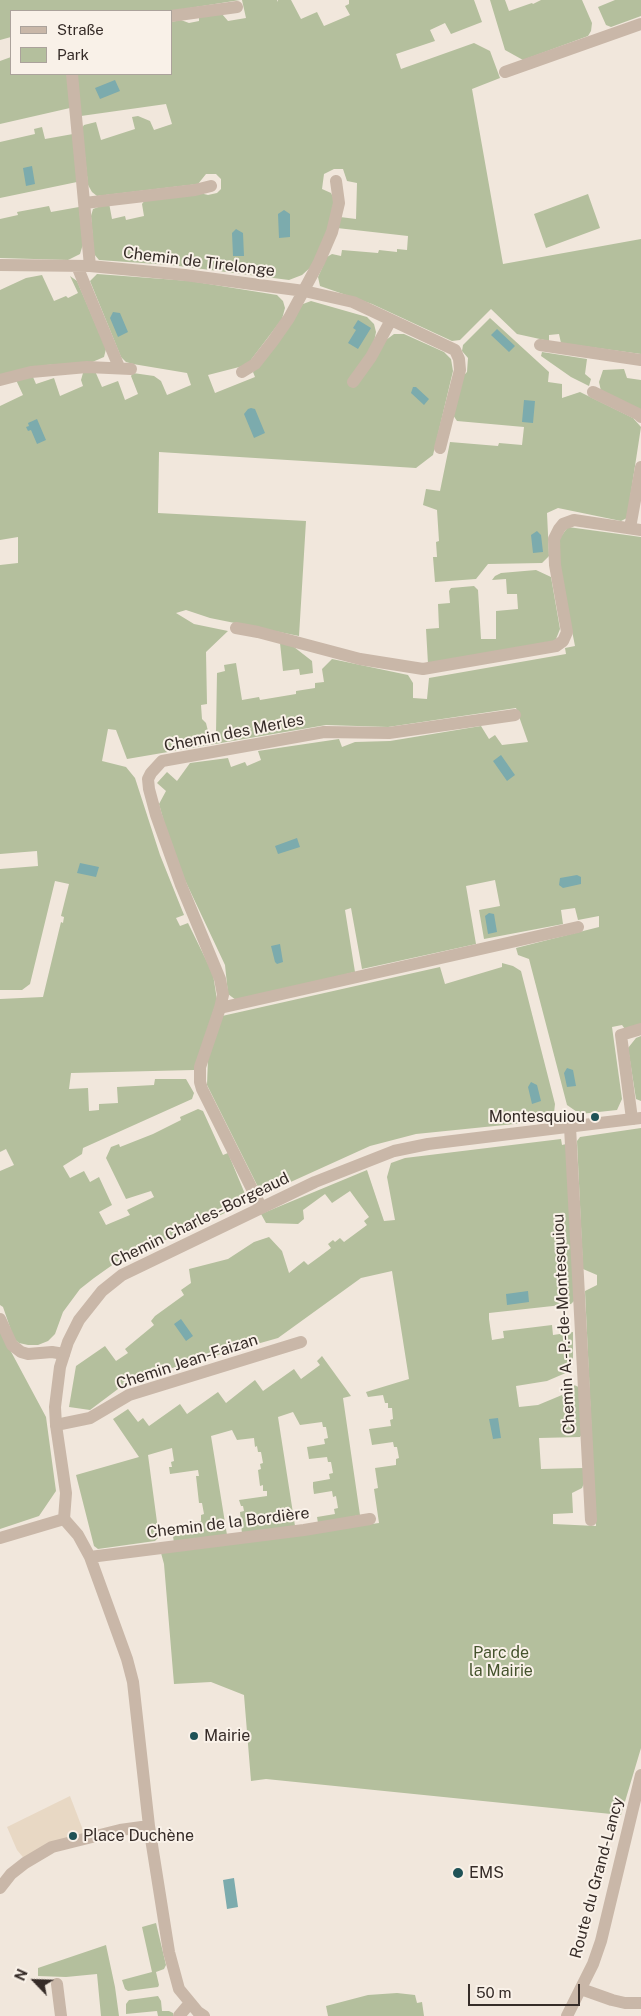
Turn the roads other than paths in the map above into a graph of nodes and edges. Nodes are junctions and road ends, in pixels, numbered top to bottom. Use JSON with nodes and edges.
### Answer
{"nodes":[{"id":1,"x":238,"y":7,"type":"dead end"},
{"id":2,"x":172,"y":16,"type":"edge"},
{"id":3,"x":641,"y":24,"type":"edge"},
{"id":4,"x":505,"y":72,"type":"dead end"},
{"id":5,"x":72,"y":75,"type":"edge"},
{"id":6,"x":336,"y":181,"type":"dead end"},
{"id":7,"x":210,"y":186,"type":"dead end"},
{"id":8,"x":85,"y":203,"type":"junction"},
{"id":9,"x":0,"y":265,"type":"edge"},
{"id":10,"x":77,"y":266,"type":"junction"},
{"id":11,"x":90,"y":266,"type":"junction"},
{"id":12,"x":304,"y":291,"type":"junction"},
{"id":13,"x":391,"y":320,"type":"junction"},
{"id":14,"x":540,"y":345,"type":"dead end"},
{"id":15,"x":641,"y":360,"type":"edge"},
{"id":16,"x":242,"y":372,"type":"dead end"},
{"id":17,"x":0,"y":380,"type":"edge"},
{"id":18,"x":353,"y":382,"type":"dead end"},
{"id":19,"x":593,"y":392,"type":"dead end"},
{"id":20,"x":641,"y":417,"type":"edge"},
{"id":21,"x":440,"y":448,"type":"dead end"},
{"id":22,"x":641,"y":468,"type":"edge"},
{"id":23,"x":636,"y":529,"type":"edge"},
{"id":24,"x":236,"y":628,"type":"dead end"},
{"id":25,"x":515,"y":715,"type":"dead end"},
{"id":26,"x":578,"y":927,"type":"dead end"},
{"id":27,"x":220,"y":1008,"type":"junction"},
{"id":28,"x":641,"y":1029,"type":"edge"},
{"id":29,"x":636,"y":1118,"type":"edge"},
{"id":30,"x":570,"y":1127,"type":"junction"},
{"id":31,"x":262,"y":1207,"type":"junction"},
{"id":32,"x":0,"y":1319,"type":"edge"},
{"id":33,"x":302,"y":1342,"type":"dead end"},
{"id":34,"x":64,"y":1354,"type":"junction"},
{"id":35,"x":56,"y":1425,"type":"junction"},
{"id":36,"x":64,"y":1519,"type":"junction"},
{"id":37,"x":370,"y":1519,"type":"dead end"},
{"id":38,"x":591,"y":1520,"type":"dead end"},
{"id":39,"x":0,"y":1538,"type":"edge"},
{"id":40,"x":90,"y":1557,"type":"junction"},
{"id":41,"x":641,"y":1775,"type":"edge"},
{"id":42,"x":149,"y":1826,"type":"junction"},
{"id":43,"x":0,"y":1888,"type":"edge"},
{"id":44,"x":57,"y":1984,"type":"dead end"},
{"id":45,"x":581,"y":1989,"type":"junction"},
{"id":46,"x":190,"y":2003,"type":"junction"},
{"id":47,"x":641,"y":2003,"type":"edge"},
{"id":48,"x":61,"y":2016,"type":"edge"},
{"id":49,"x":179,"y":2016,"type":"edge"},
{"id":50,"x":204,"y":2016,"type":"edge"},
{"id":51,"x":567,"y":2016,"type":"edge"}],
"edges":[{"from":1,"to":2,"type":"street"},
{"from":3,"to":4,"type":"street"},
{"from":5,"to":8,"type":"street"},
{"from":6,"to":12,"type":"street"},
{"from":7,"to":8,"type":"street"},
{"from":8,"to":11,"type":"street"},
{"from":9,"to":10,"type":"street","name":"Chemin de Tirelonge"},
{"from":10,"to":11,"type":"street","name":"Chemin de Tirelonge"},
{"from":10,"to":17,"type":"street"},
{"from":11,"to":12,"type":"street","name":"Chemin de Tirelonge"},
{"from":12,"to":13,"type":"street","name":"Chemin de Tirelonge"},
{"from":12,"to":16,"type":"street"},
{"from":13,"to":18,"type":"street"},
{"from":13,"to":21,"type":"street","name":"Chemin de Tirelonge"},
{"from":14,"to":15,"type":"street"},
{"from":19,"to":20,"type":"street"},
{"from":22,"to":23,"type":"street"},
{"from":23,"to":24,"type":"street"},
{"from":25,"to":27,"type":"street","name":"Chemin des Merles"},
{"from":26,"to":27,"type":"street"},
{"from":27,"to":31,"type":"street","name":"Chemin des Merles"},
{"from":28,"to":29,"type":"street","name":"Chemin Charles-Borgeaud"},
{"from":29,"to":30,"type":"street","name":"Chemin Charles-Borgeaud"},
{"from":30,"to":31,"type":"street","name":"Chemin Charles-Borgeaud"},
{"from":30,"to":38,"type":"street","name":"Chemin A.-P.-de-Montesquiou"},
{"from":31,"to":34,"type":"street","name":"Chemin Charles-Borgeaud"},
{"from":32,"to":34,"type":"street"},
{"from":33,"to":35,"type":"street","name":"Chemin Jean-Faizan"},
{"from":34,"to":35,"type":"street","name":"Chemin Charles-Borgeaud"},
{"from":35,"to":36,"type":"street","name":"Chemin Charles-Borgeaud"},
{"from":36,"to":39,"type":"street"},
{"from":36,"to":40,"type":"street"},
{"from":37,"to":40,"type":"street","name":"Chemin de la Bordière"},
{"from":40,"to":42,"type":"street"},
{"from":41,"to":45,"type":"street","name":"Route du Grand-Lancy"},
{"from":42,"to":43,"type":"street"},
{"from":42,"to":46,"type":"street"},
{"from":44,"to":48,"type":"street"},
{"from":45,"to":47,"type":"street"},
{"from":45,"to":51,"type":"street","name":"Route du Grand-Lancy"},
{"from":46,"to":49,"type":"street"},
{"from":46,"to":50,"type":"street"}]}
